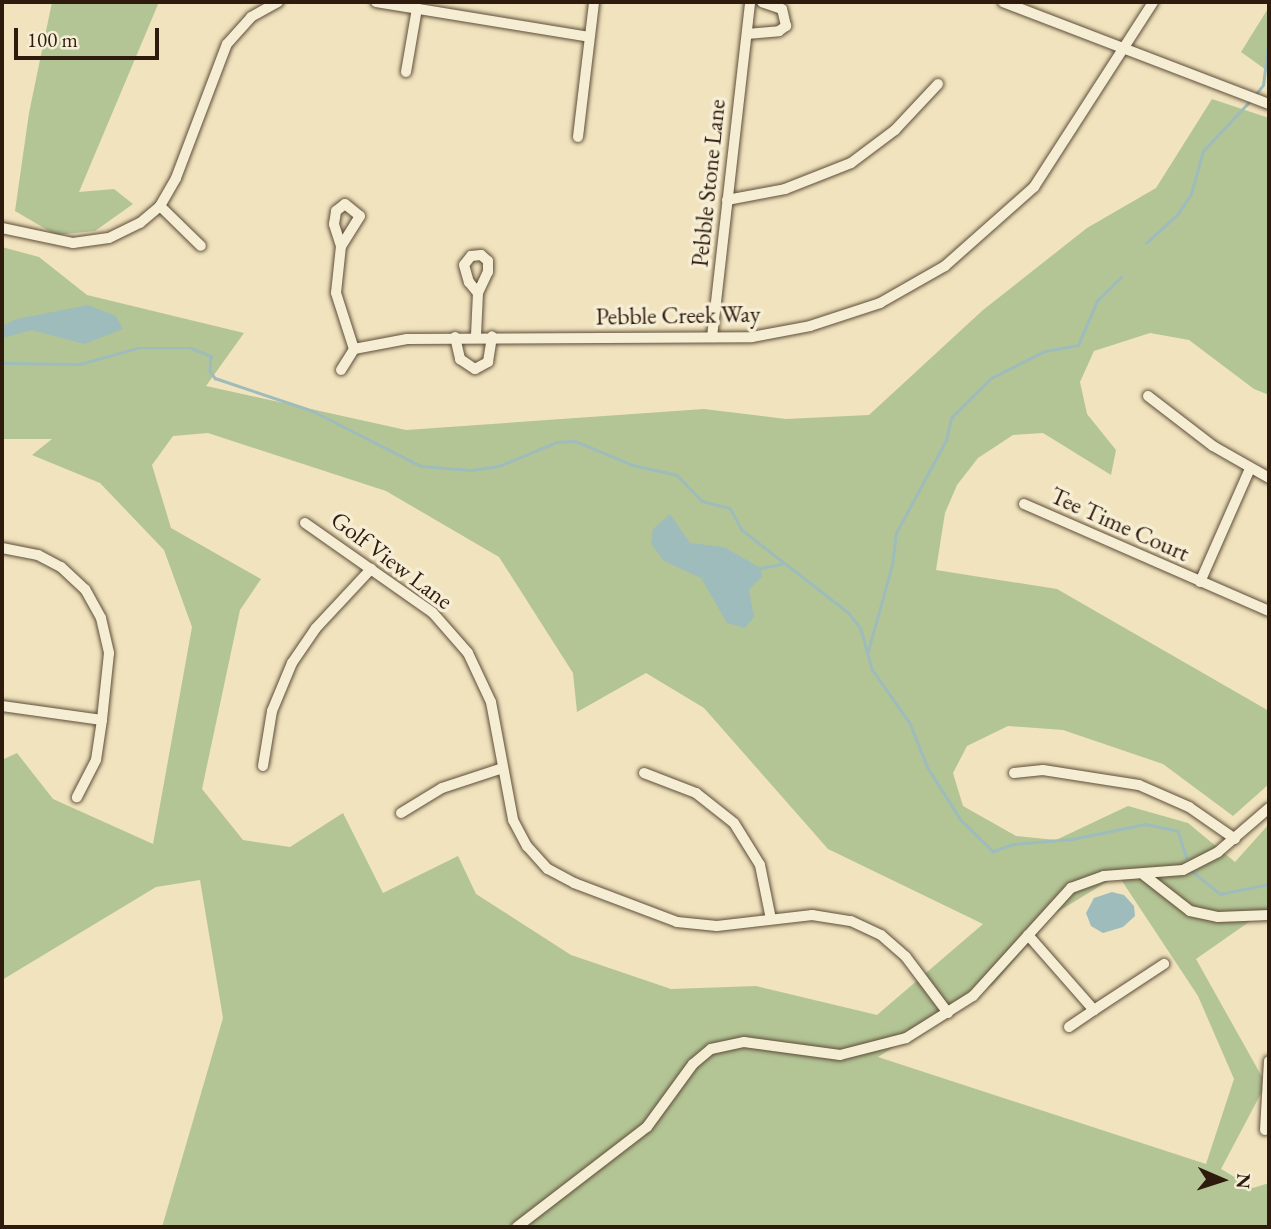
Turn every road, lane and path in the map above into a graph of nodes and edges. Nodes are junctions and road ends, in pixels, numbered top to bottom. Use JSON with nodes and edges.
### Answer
{"nodes":[{"id":1,"x":278,"y":2,"type":"edge"},
{"id":2,"x":376,"y":2,"type":"edge"},
{"id":3,"x":594,"y":2,"type":"edge"},
{"id":4,"x":750,"y":2,"type":"edge"},
{"id":5,"x":762,"y":2,"type":"edge"},
{"id":6,"x":1003,"y":2,"type":"edge"},
{"id":7,"x":1153,"y":2,"type":"edge"},
{"id":8,"x":417,"y":8,"type":"junction"},
{"id":9,"x":747,"y":34,"type":"junction"},
{"id":10,"x":589,"y":37,"type":"junction"},
{"id":11,"x":1121,"y":47,"type":"junction"},
{"id":12,"x":406,"y":72,"type":"dead end"},
{"id":13,"x":939,"y":84,"type":"dead end"},
{"id":14,"x":1269,"y":104,"type":"edge"},
{"id":15,"x":578,"y":137,"type":"dead end"},
{"id":16,"x":727,"y":200,"type":"junction"},
{"id":17,"x":160,"y":206,"type":"junction"},
{"id":18,"x":2,"y":228,"type":"edge"},
{"id":19,"x":201,"y":246,"type":"dead end"},
{"id":20,"x":341,"y":246,"type":"dead end"},
{"id":21,"x":478,"y":293,"type":"dead end"},
{"id":22,"x":476,"y":335,"type":"junction"},
{"id":23,"x":492,"y":336,"type":"junction"},
{"id":24,"x":455,"y":337,"type":"junction"},
{"id":25,"x":712,"y":337,"type":"junction"},
{"id":26,"x":354,"y":349,"type":"junction"},
{"id":27,"x":341,"y":370,"type":"dead end"},
{"id":28,"x":1149,"y":396,"type":"dead end"},
{"id":29,"x":1250,"y":471,"type":"junction"},
{"id":30,"x":1269,"y":478,"type":"edge"},
{"id":31,"x":1024,"y":504,"type":"dead end"},
{"id":32,"x":305,"y":523,"type":"dead end"},
{"id":33,"x":2,"y":548,"type":"edge"},
{"id":34,"x":371,"y":569,"type":"junction"},
{"id":35,"x":1200,"y":582,"type":"junction"},
{"id":36,"x":1269,"y":611,"type":"edge"},
{"id":37,"x":2,"y":706,"type":"edge"},
{"id":38,"x":102,"y":720,"type":"junction"},
{"id":39,"x":263,"y":766,"type":"dead end"},
{"id":40,"x":503,"y":768,"type":"junction"},
{"id":41,"x":644,"y":773,"type":"dead end"},
{"id":42,"x":1014,"y":773,"type":"dead end"},
{"id":43,"x":77,"y":797,"type":"dead end"},
{"id":44,"x":1269,"y":808,"type":"edge"},
{"id":45,"x":401,"y":813,"type":"dead end"},
{"id":46,"x":1236,"y":839,"type":"junction"},
{"id":47,"x":1144,"y":875,"type":"junction"},
{"id":48,"x":1269,"y":915,"type":"edge"},
{"id":49,"x":771,"y":919,"type":"junction"},
{"id":50,"x":1028,"y":935,"type":"junction"},
{"id":51,"x":1164,"y":964,"type":"dead end"},
{"id":52,"x":1094,"y":1010,"type":"junction"},
{"id":53,"x":948,"y":1013,"type":"junction"},
{"id":54,"x":1069,"y":1027,"type":"dead end"},
{"id":55,"x":1269,"y":1062,"type":"edge"},
{"id":56,"x":1265,"y":1130,"type":"dead end"},
{"id":57,"x":517,"y":1227,"type":"edge"}],
"edges":[{"from":1,"to":17,"type":"street"},
{"from":2,"to":8,"type":"street"},
{"from":3,"to":10,"type":"street"},
{"from":4,"to":9,"type":"street","name":"Pebble Stone Lane"},
{"from":5,"to":9,"type":"street"},
{"from":6,"to":11,"type":"street"},
{"from":7,"to":11,"type":"street","name":"Pebble Creek Way"},
{"from":8,"to":10,"type":"street"},
{"from":8,"to":12,"type":"street"},
{"from":9,"to":16,"type":"street","name":"Pebble Stone Lane"},
{"from":10,"to":15,"type":"street"},
{"from":11,"to":14,"type":"street"},
{"from":11,"to":25,"type":"street","name":"Pebble Creek Way"},
{"from":13,"to":16,"type":"street"},
{"from":16,"to":25,"type":"street","name":"Pebble Stone Lane"},
{"from":17,"to":18,"type":"street"},
{"from":17,"to":19,"type":"street"},
{"from":20,"to":26,"type":"street"},
{"from":21,"to":22,"type":"street"},
{"from":22,"to":23,"type":"street","name":"Pebble Creek Way"},
{"from":22,"to":24,"type":"street","name":"Pebble Creek Way"},
{"from":23,"to":24,"type":"street"},
{"from":23,"to":25,"type":"street","name":"Pebble Creek Way"},
{"from":24,"to":26,"type":"street","name":"Pebble Creek Way"},
{"from":26,"to":27,"type":"street"},
{"from":28,"to":29,"type":"street"},
{"from":29,"to":30,"type":"street"},
{"from":29,"to":35,"type":"street"},
{"from":31,"to":35,"type":"street","name":"Tee Time Court"},
{"from":32,"to":34,"type":"street","name":"Golf View Lane"},
{"from":33,"to":38,"type":"street"},
{"from":34,"to":39,"type":"street"},
{"from":34,"to":40,"type":"street","name":"Golf View Lane"},
{"from":35,"to":36,"type":"street","name":"Tee Time Court"},
{"from":37,"to":38,"type":"street"},
{"from":38,"to":43,"type":"street"},
{"from":40,"to":45,"type":"street"},
{"from":40,"to":49,"type":"street","name":"Golf View Lane"},
{"from":41,"to":49,"type":"street"},
{"from":42,"to":46,"type":"street"},
{"from":44,"to":46,"type":"street"},
{"from":46,"to":47,"type":"street"},
{"from":47,"to":48,"type":"street"},
{"from":47,"to":50,"type":"street"},
{"from":49,"to":53,"type":"street","name":"Golf View Lane"},
{"from":50,"to":52,"type":"street"},
{"from":50,"to":53,"type":"street"},
{"from":51,"to":52,"type":"street"},
{"from":52,"to":54,"type":"street"},
{"from":53,"to":57,"type":"street"},
{"from":55,"to":56,"type":"street"}]}
